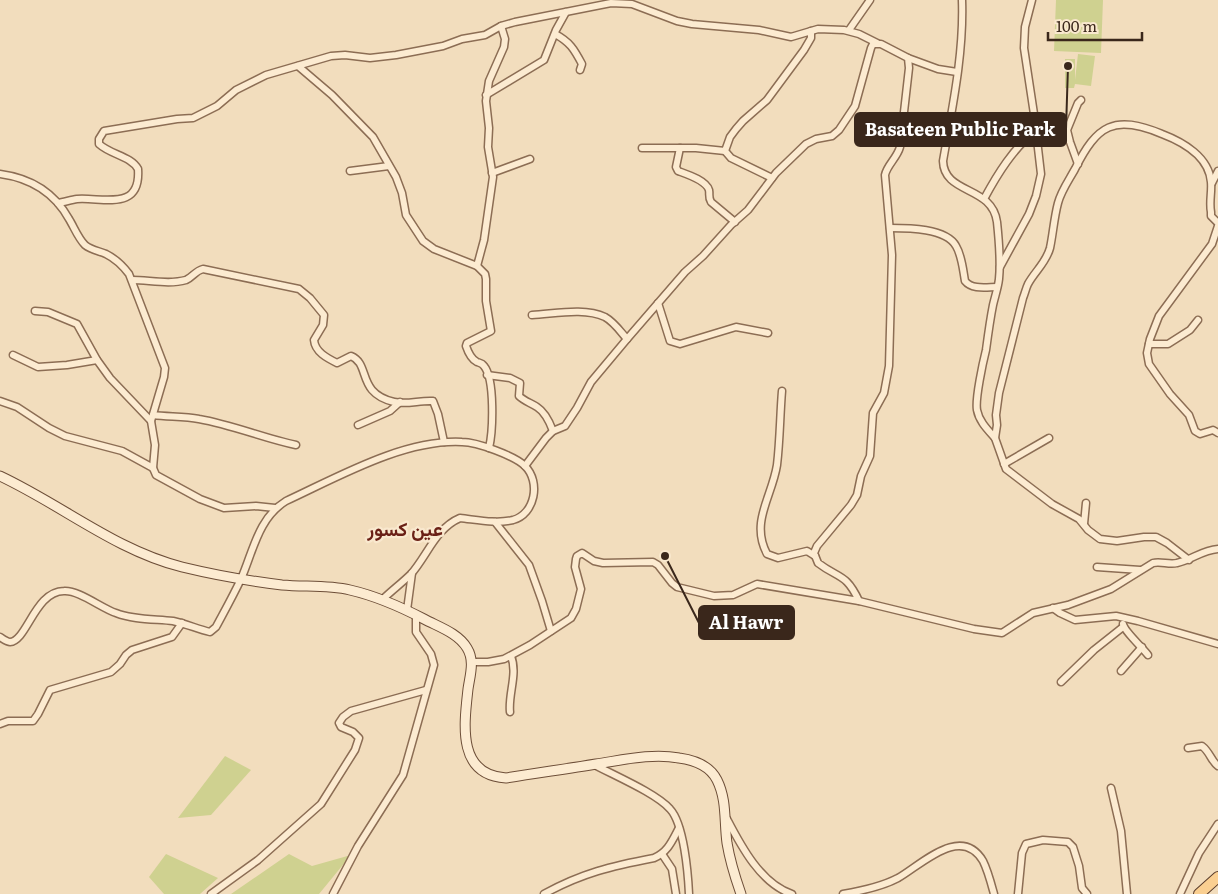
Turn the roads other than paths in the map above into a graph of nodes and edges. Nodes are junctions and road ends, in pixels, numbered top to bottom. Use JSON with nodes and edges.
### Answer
{"nodes":[{"id":1,"x":870,"y":0,"type":"edge"},
{"id":2,"x":962,"y":0,"type":"edge"},
{"id":3,"x":1032,"y":0,"type":"edge"},
{"id":4,"x":566,"y":12,"type":"junction"},
{"id":5,"x":501,"y":26,"type":"junction"},
{"id":6,"x":849,"y":30,"type":"junction"},
{"id":7,"x":811,"y":31,"type":"junction"},
{"id":8,"x":554,"y":34,"type":"junction"},
{"id":9,"x":876,"y":43,"type":"junction"},
{"id":10,"x":908,"y":58,"type":"junction"},
{"id":11,"x":298,"y":66,"type":"junction"},
{"id":12,"x":580,"y":70,"type":"dead end"},
{"id":13,"x":957,"y":72,"type":"junction"},
{"id":14,"x":486,"y":95,"type":"junction"},
{"id":15,"x":1081,"y":100,"type":"dead end"},
{"id":16,"x":1036,"y":130,"type":"junction"},
{"id":17,"x":642,"y":148,"type":"dead end"},
{"id":18,"x":680,"y":148,"type":"junction"},
{"id":19,"x":725,"y":151,"type":"junction"},
{"id":20,"x":530,"y":159,"type":"dead end"},
{"id":21,"x":1078,"y":164,"type":"junction"},
{"id":22,"x":389,"y":166,"type":"junction"},
{"id":23,"x":350,"y":171,"type":"dead end"},
{"id":24,"x":1218,"y":171,"type":"edge"},
{"id":25,"x":492,"y":173,"type":"junction"},
{"id":26,"x":0,"y":174,"type":"edge"},
{"id":27,"x":772,"y":178,"type":"junction"},
{"id":28,"x":1212,"y":183,"type":"junction"},
{"id":29,"x":984,"y":200,"type":"junction"},
{"id":30,"x":58,"y":203,"type":"junction"},
{"id":31,"x":734,"y":222,"type":"junction"},
{"id":32,"x":1218,"y":225,"type":"edge"},
{"id":33,"x":890,"y":228,"type":"junction"},
{"id":34,"x":477,"y":266,"type":"junction"},
{"id":35,"x":999,"y":269,"type":"junction"},
{"id":36,"x":132,"y":280,"type":"junction"},
{"id":37,"x":997,"y":287,"type":"junction"},
{"id":38,"x":658,"y":303,"type":"junction"},
{"id":39,"x":35,"y":311,"type":"dead end"},
{"id":40,"x":532,"y":316,"type":"dead end"},
{"id":41,"x":1198,"y":320,"type":"dead end"},
{"id":42,"x":768,"y":333,"type":"dead end"},
{"id":43,"x":627,"y":339,"type":"junction"},
{"id":44,"x":1149,"y":344,"type":"junction"},
{"id":45,"x":12,"y":355,"type":"dead end"},
{"id":46,"x":96,"y":360,"type":"junction"},
{"id":47,"x":488,"y":375,"type":"junction"},
{"id":48,"x":782,"y":391,"type":"dead end"},
{"id":49,"x":0,"y":402,"type":"edge"},
{"id":50,"x":400,"y":402,"type":"junction"},
{"id":51,"x":152,"y":418,"type":"junction"},
{"id":52,"x":358,"y":425,"type":"dead end"},
{"id":53,"x":553,"y":431,"type":"junction"},
{"id":54,"x":1218,"y":434,"type":"edge"},
{"id":55,"x":995,"y":438,"type":"junction"},
{"id":56,"x":1049,"y":438,"type":"dead end"},
{"id":57,"x":444,"y":442,"type":"junction"},
{"id":58,"x":296,"y":445,"type":"dead end"},
{"id":59,"x":489,"y":448,"type":"junction"},
{"id":60,"x":1004,"y":464,"type":"junction"},
{"id":61,"x":525,"y":466,"type":"junction"},
{"id":62,"x":153,"y":468,"type":"junction"},
{"id":63,"x":0,"y":476,"type":"edge"},
{"id":64,"x":1086,"y":503,"type":"dead end"},
{"id":65,"x":275,"y":508,"type":"junction"},
{"id":66,"x":495,"y":522,"type":"junction"},
{"id":67,"x":1084,"y":524,"type":"junction"},
{"id":68,"x":1218,"y":548,"type":"edge"},
{"id":69,"x":814,"y":556,"type":"junction"},
{"id":70,"x":1188,"y":560,"type":"junction"},
{"id":71,"x":1097,"y":567,"type":"dead end"},
{"id":72,"x":1140,"y":570,"type":"junction"},
{"id":73,"x":412,"y":573,"type":"junction"},
{"id":74,"x":241,"y":578,"type":"junction"},
{"id":75,"x":382,"y":600,"type":"junction"},
{"id":76,"x":858,"y":601,"type":"junction"},
{"id":77,"x":1053,"y":608,"type":"junction"},
{"id":78,"x":407,"y":610,"type":"junction"},
{"id":79,"x":416,"y":614,"type":"junction"},
{"id":80,"x":1124,"y":618,"type":"junction"},
{"id":81,"x":182,"y":623,"type":"junction"},
{"id":82,"x":1123,"y":627,"type":"junction"},
{"id":83,"x":551,"y":631,"type":"junction"},
{"id":84,"x":0,"y":637,"type":"edge"},
{"id":85,"x":1218,"y":644,"type":"edge"},
{"id":86,"x":1142,"y":647,"type":"junction"},
{"id":87,"x":1148,"y":654,"type":"dead end"},
{"id":88,"x":511,"y":656,"type":"junction"},
{"id":89,"x":472,"y":662,"type":"junction"},
{"id":90,"x":1122,"y":671,"type":"dead end"},
{"id":91,"x":1061,"y":682,"type":"dead end"},
{"id":92,"x":426,"y":690,"type":"junction"},
{"id":93,"x":510,"y":712,"type":"dead end"},
{"id":94,"x":0,"y":724,"type":"edge"},
{"id":95,"x":1188,"y":748,"type":"dead end"},
{"id":96,"x":593,"y":764,"type":"junction"},
{"id":97,"x":1218,"y":766,"type":"edge"},
{"id":98,"x":1111,"y":788,"type":"dead end"},
{"id":99,"x":726,"y":818,"type":"junction"},
{"id":100,"x":1218,"y":824,"type":"edge"},
{"id":101,"x":679,"y":828,"type":"junction"},
{"id":102,"x":662,"y":854,"type":"junction"},
{"id":103,"x":1218,"y":877,"type":"edge"},
{"id":104,"x":211,"y":894,"type":"edge"},
{"id":105,"x":333,"y":894,"type":"edge"},
{"id":106,"x":544,"y":894,"type":"edge"},
{"id":107,"x":676,"y":894,"type":"edge"},
{"id":108,"x":689,"y":894,"type":"edge"},
{"id":109,"x":741,"y":894,"type":"edge"},
{"id":110,"x":792,"y":894,"type":"edge"},
{"id":111,"x":842,"y":894,"type":"edge"},
{"id":112,"x":994,"y":894,"type":"edge"},
{"id":113,"x":1018,"y":894,"type":"edge"},
{"id":114,"x":1087,"y":894,"type":"edge"},
{"id":115,"x":1127,"y":894,"type":"edge"},
{"id":116,"x":1180,"y":894,"type":"edge"},
{"id":117,"x":1199,"y":894,"type":"edge"}],
"edges":[{"from":1,"to":6,"type":"street"},
{"from":2,"to":13,"type":"street"},
{"from":3,"to":16,"type":"street"},
{"from":4,"to":5,"type":"street"},
{"from":4,"to":7,"type":"street"},
{"from":4,"to":8,"type":"street"},
{"from":5,"to":11,"type":"street"},
{"from":5,"to":14,"type":"street"},
{"from":6,"to":7,"type":"street"},
{"from":6,"to":9,"type":"street"},
{"from":7,"to":19,"type":"street"},
{"from":8,"to":12,"type":"street"},
{"from":8,"to":14,"type":"street"},
{"from":9,"to":10,"type":"street"},
{"from":9,"to":27,"type":"street"},
{"from":10,"to":13,"type":"street"},
{"from":10,"to":33,"type":"street"},
{"from":11,"to":22,"type":"street"},
{"from":11,"to":30,"type":"street"},
{"from":13,"to":29,"type":"street"},
{"from":14,"to":25,"type":"street"},
{"from":15,"to":21,"type":"street"},
{"from":16,"to":29,"type":"street"},
{"from":16,"to":35,"type":"street"},
{"from":17,"to":18,"type":"street"},
{"from":18,"to":19,"type":"street"},
{"from":18,"to":31,"type":"street"},
{"from":19,"to":27,"type":"street"},
{"from":20,"to":25,"type":"street"},
{"from":21,"to":28,"type":"street"},
{"from":21,"to":55,"type":"street"},
{"from":22,"to":23,"type":"street"},
{"from":22,"to":34,"type":"street"},
{"from":24,"to":28,"type":"street"},
{"from":25,"to":34,"type":"street"},
{"from":26,"to":30,"type":"street"},
{"from":27,"to":31,"type":"street"},
{"from":28,"to":32,"type":"street"},
{"from":29,"to":35,"type":"street"},
{"from":30,"to":36,"type":"street"},
{"from":31,"to":38,"type":"street"},
{"from":32,"to":44,"type":"street"},
{"from":33,"to":37,"type":"street"},
{"from":33,"to":69,"type":"street"},
{"from":34,"to":47,"type":"street"},
{"from":35,"to":37,"type":"street"},
{"from":36,"to":50,"type":"street"},
{"from":36,"to":51,"type":"street"},
{"from":37,"to":55,"type":"street"},
{"from":38,"to":42,"type":"street"},
{"from":38,"to":43,"type":"street"},
{"from":39,"to":46,"type":"street"},
{"from":40,"to":43,"type":"street"},
{"from":41,"to":44,"type":"street"},
{"from":43,"to":53,"type":"street"},
{"from":44,"to":54,"type":"street"},
{"from":45,"to":46,"type":"street"},
{"from":46,"to":51,"type":"street"},
{"from":47,"to":53,"type":"street"},
{"from":47,"to":59,"type":"street"},
{"from":48,"to":69,"type":"street"},
{"from":49,"to":62,"type":"street"},
{"from":50,"to":52,"type":"street"},
{"from":50,"to":57,"type":"street"},
{"from":51,"to":58,"type":"street"},
{"from":51,"to":62,"type":"street"},
{"from":53,"to":61,"type":"street"},
{"from":55,"to":60,"type":"street"},
{"from":56,"to":60,"type":"street"},
{"from":57,"to":59,"type":"street"},
{"from":57,"to":65,"type":"street"},
{"from":59,"to":61,"type":"street"},
{"from":60,"to":67,"type":"street"},
{"from":61,"to":66,"type":"street"},
{"from":62,"to":65,"type":"street"},
{"from":63,"to":74,"type":"main road"},
{"from":64,"to":67,"type":"street"},
{"from":65,"to":74,"type":"street"},
{"from":66,"to":73,"type":"street"},
{"from":66,"to":83,"type":"street"},
{"from":67,"to":70,"type":"street"},
{"from":68,"to":70,"type":"street"},
{"from":69,"to":76,"type":"street"},
{"from":70,"to":72,"type":"street"},
{"from":71,"to":72,"type":"street"},
{"from":72,"to":77,"type":"street"},
{"from":73,"to":75,"type":"street"},
{"from":73,"to":78,"type":"street"},
{"from":74,"to":75,"type":"main road"},
{"from":74,"to":81,"type":"street"},
{"from":75,"to":78,"type":"main road"},
{"from":76,"to":77,"type":"street"},
{"from":76,"to":83,"type":"street"},
{"from":77,"to":80,"type":"street"},
{"from":78,"to":79,"type":"main road"},
{"from":79,"to":89,"type":"main road"},
{"from":79,"to":92,"type":"street"},
{"from":80,"to":82,"type":"street"},
{"from":80,"to":85,"type":"street"},
{"from":81,"to":84,"type":"street"},
{"from":81,"to":94,"type":"street"},
{"from":82,"to":86,"type":"street"},
{"from":82,"to":91,"type":"street"},
{"from":83,"to":88,"type":"street"},
{"from":86,"to":87,"type":"street"},
{"from":86,"to":90,"type":"street"},
{"from":88,"to":89,"type":"street"},
{"from":88,"to":93,"type":"street"},
{"from":89,"to":96,"type":"main road"},
{"from":92,"to":104,"type":"street"},
{"from":92,"to":105,"type":"street"},
{"from":95,"to":97,"type":"street"},
{"from":96,"to":99,"type":"main road"},
{"from":96,"to":101,"type":"street"},
{"from":98,"to":115,"type":"street"},
{"from":99,"to":109,"type":"main road"},
{"from":99,"to":110,"type":"street"},
{"from":100,"to":116,"type":"street"},
{"from":101,"to":102,"type":"street"},
{"from":101,"to":108,"type":"street"},
{"from":102,"to":106,"type":"street"},
{"from":102,"to":107,"type":"street"},
{"from":103,"to":117,"type":"main road"},
{"from":111,"to":112,"type":"street"},
{"from":113,"to":114,"type":"street"}]}
